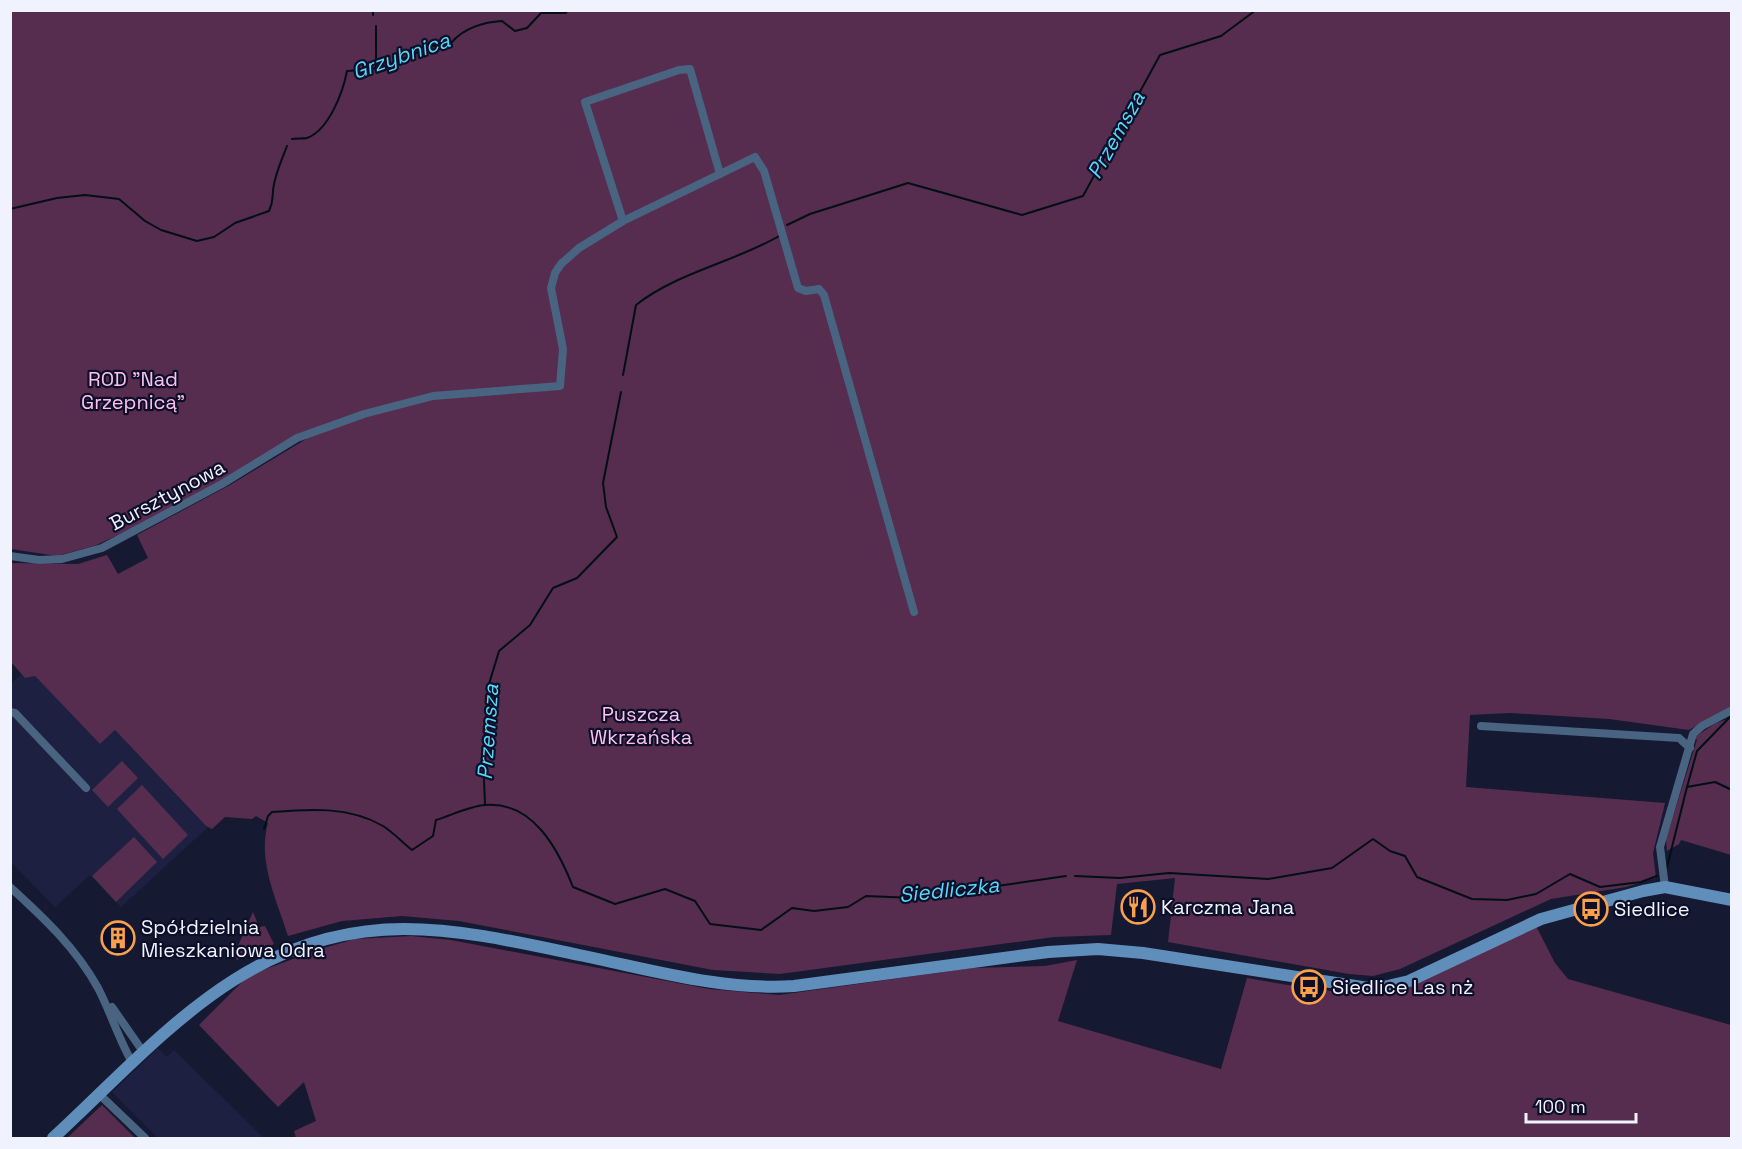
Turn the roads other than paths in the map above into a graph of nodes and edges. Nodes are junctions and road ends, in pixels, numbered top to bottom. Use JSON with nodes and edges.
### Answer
{"nodes":[{"id":1,"x":720,"y":174,"type":"junction"},
{"id":2,"x":623,"y":221,"type":"junction"},
{"id":3,"x":10,"y":556,"type":"edge"},
{"id":4,"x":914,"y":612,"type":"dead end"},
{"id":5,"x":1731,"y":710,"type":"edge"},
{"id":6,"x":10,"y":712,"type":"edge"},
{"id":7,"x":1482,"y":726,"type":"dead end"},
{"id":8,"x":1690,"y":748,"type":"junction"},
{"id":9,"x":86,"y":788,"type":"dead end"},
{"id":10,"x":10,"y":887,"type":"edge"},
{"id":11,"x":1665,"y":887,"type":"junction"},
{"id":12,"x":1731,"y":900,"type":"edge"},
{"id":13,"x":99,"y":990,"type":"junction"},
{"id":14,"x":144,"y":1053,"type":"junction"},
{"id":15,"x":133,"y":1064,"type":"junction"},
{"id":16,"x":100,"y":1095,"type":"junction"},
{"id":17,"x":53,"y":1138,"type":"edge"},
{"id":18,"x":145,"y":1138,"type":"edge"}],
"edges":[{"from":1,"to":2,"type":"street"},
{"from":1,"to":2,"type":"street"},
{"from":1,"to":4,"type":"street"},
{"from":2,"to":3,"type":"street","name":"Bursztynowa"},
{"from":5,"to":8,"type":"street"},
{"from":6,"to":9,"type":"street"},
{"from":7,"to":8,"type":"street"},
{"from":8,"to":11,"type":"street"},
{"from":10,"to":13,"type":"street"},
{"from":11,"to":12,"type":"street"},
{"from":11,"to":14,"type":"street"},
{"from":13,"to":14,"type":"street"},
{"from":13,"to":15,"type":"street"},
{"from":14,"to":15,"type":"street"},
{"from":15,"to":16,"type":"street"},
{"from":16,"to":17,"type":"street"},
{"from":16,"to":18,"type":"street"}]}
